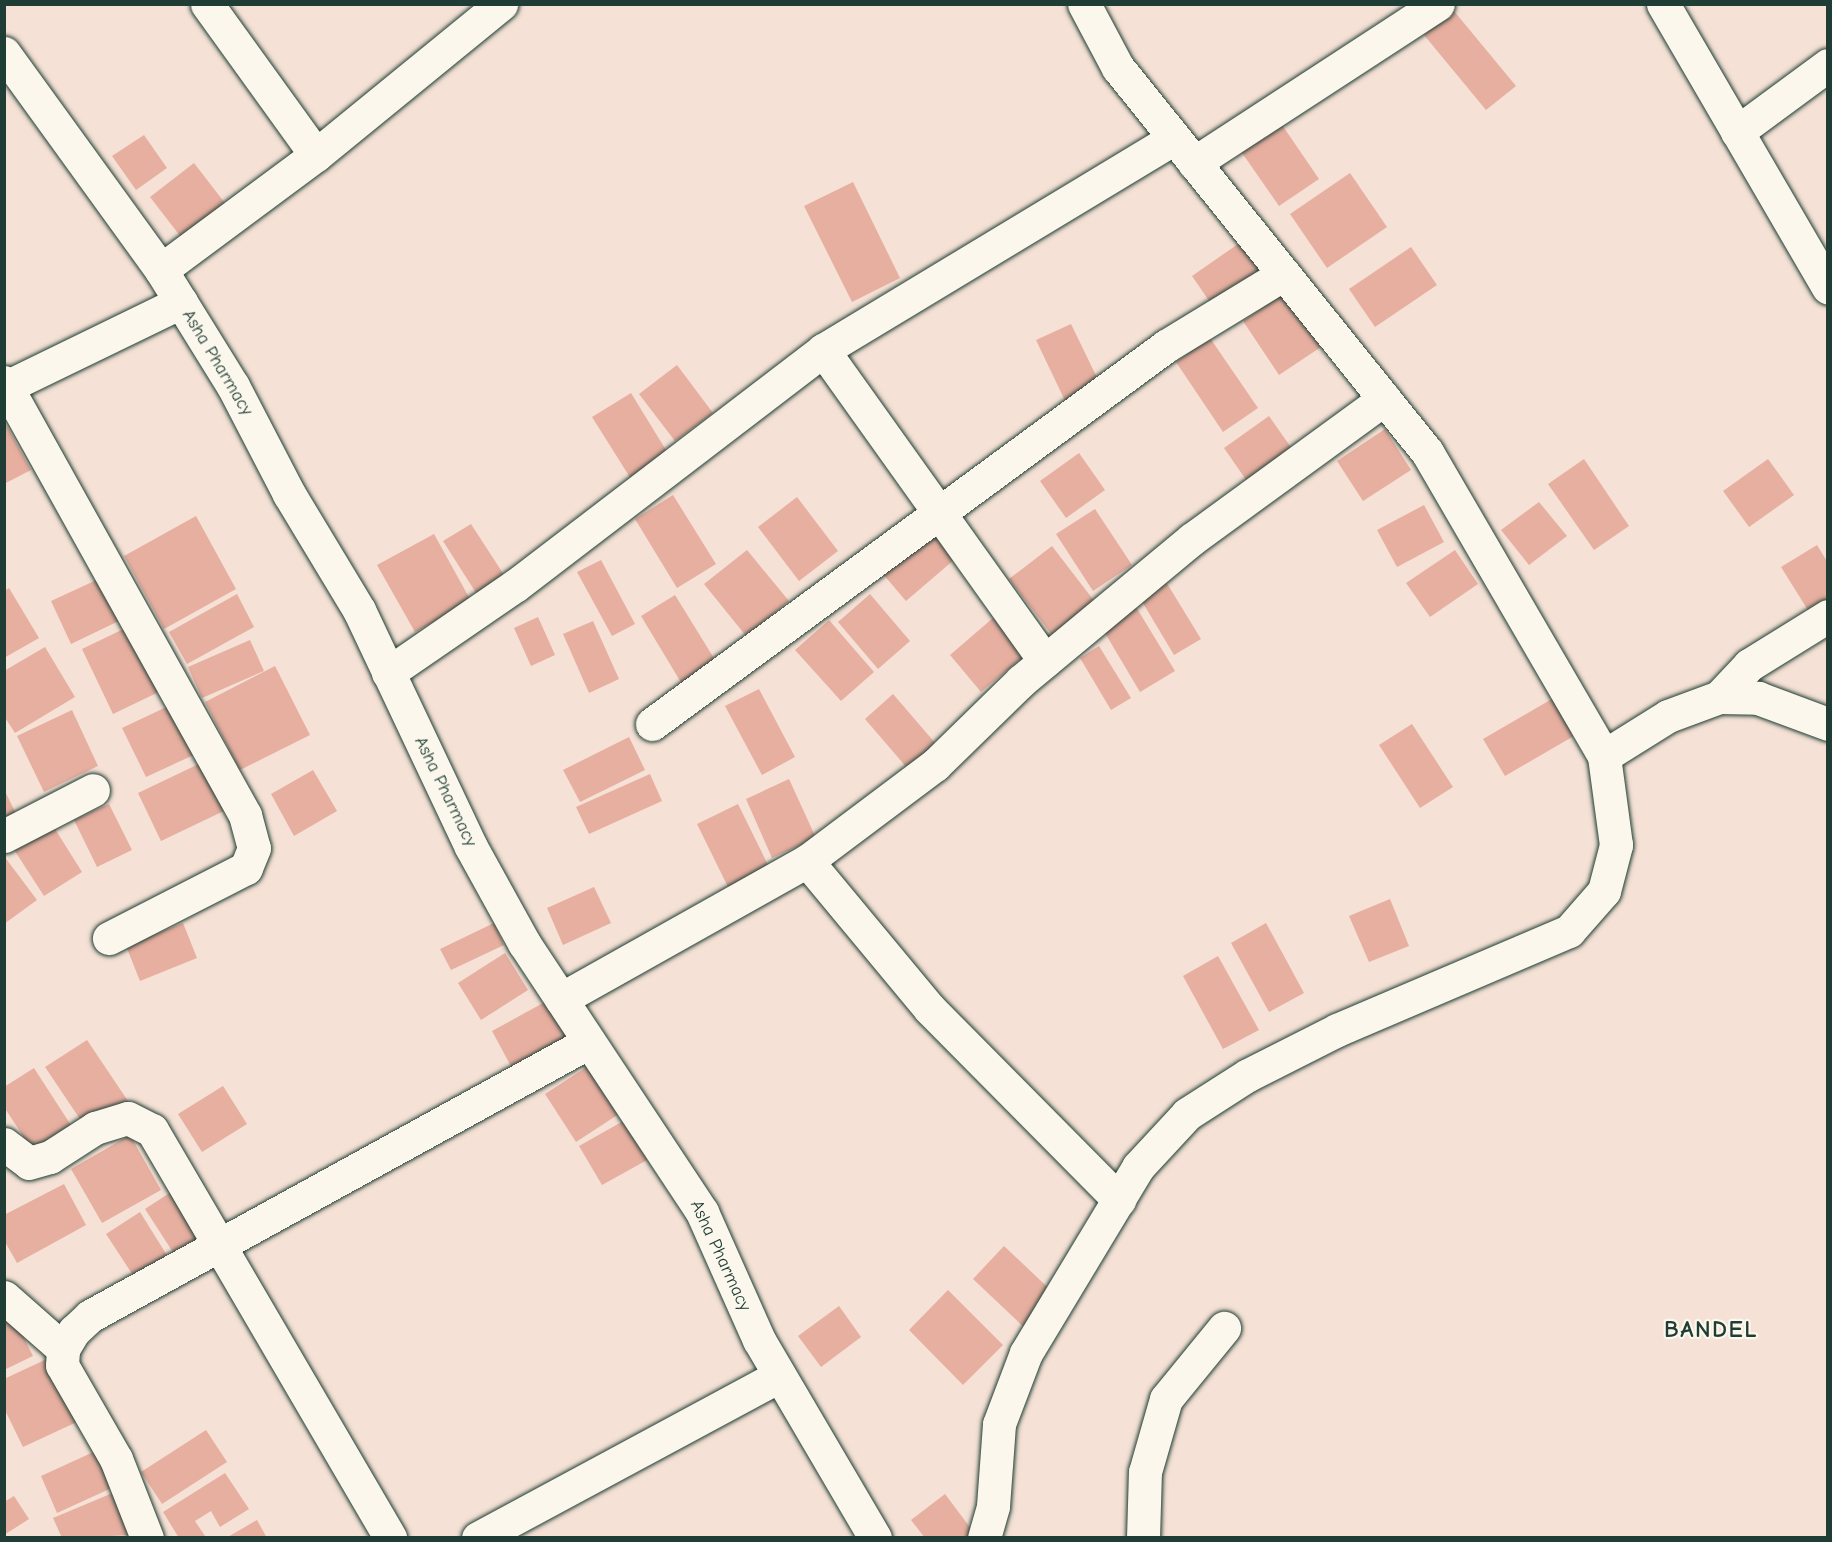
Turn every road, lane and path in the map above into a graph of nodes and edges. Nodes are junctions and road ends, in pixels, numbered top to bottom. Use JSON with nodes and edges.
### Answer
{"nodes":[{"id":1,"x":207,"y":4,"type":"edge"},
{"id":2,"x":501,"y":4,"type":"edge"},
{"id":3,"x":1084,"y":4,"type":"edge"},
{"id":4,"x":1438,"y":4,"type":"edge"},
{"id":5,"x":1663,"y":4,"type":"edge"},
{"id":6,"x":4,"y":53,"type":"edge"},
{"id":7,"x":1827,"y":65,"type":"edge"},
{"id":8,"x":1737,"y":132,"type":"junction"},
{"id":9,"x":1174,"y":138,"type":"junction"},
{"id":10,"x":316,"y":155,"type":"junction"},
{"id":11,"x":1194,"y":163,"type":"junction"},
{"id":12,"x":161,"y":270,"type":"junction"},
{"id":13,"x":1284,"y":274,"type":"junction"},
{"id":14,"x":1827,"y":287,"type":"edge"},
{"id":15,"x":181,"y":302,"type":"junction"},
{"id":16,"x":823,"y":350,"type":"junction"},
{"id":17,"x":6,"y":385,"type":"edge"},
{"id":18,"x":1383,"y":399,"type":"junction"},
{"id":19,"x":937,"y":510,"type":"junction"},
{"id":20,"x":1827,"y":615,"type":"edge"},
{"id":21,"x":1045,"y":661,"type":"junction"},
{"id":22,"x":388,"y":673,"type":"junction"},
{"id":23,"x":1719,"y":697,"type":"junction"},
{"id":24,"x":652,"y":724,"type":"dead end"},
{"id":25,"x":1827,"y":724,"type":"edge"},
{"id":26,"x":1604,"y":756,"type":"junction"},
{"id":27,"x":93,"y":790,"type":"dead end"},
{"id":28,"x":4,"y":836,"type":"edge"},
{"id":29,"x":807,"y":861,"type":"junction"},
{"id":30,"x":109,"y":938,"type":"dead end"},
{"id":31,"x":561,"y":999,"type":"junction"},
{"id":32,"x":589,"y":1042,"type":"junction"},
{"id":33,"x":4,"y":1144,"type":"edge"},
{"id":34,"x":1119,"y":1200,"type":"junction"},
{"id":35,"x":220,"y":1245,"type":"junction"},
{"id":36,"x":4,"y":1297,"type":"edge"},
{"id":37,"x":1224,"y":1328,"type":"dead end"},
{"id":38,"x":63,"y":1349,"type":"junction"},
{"id":39,"x":780,"y":1376,"type":"junction"},
{"id":40,"x":147,"y":1538,"type":"edge"},
{"id":41,"x":390,"y":1538,"type":"edge"},
{"id":42,"x":478,"y":1538,"type":"edge"},
{"id":43,"x":875,"y":1538,"type":"edge"},
{"id":44,"x":984,"y":1538,"type":"edge"},
{"id":45,"x":1143,"y":1538,"type":"edge"}],
"edges":[{"from":1,"to":10,"type":"street"},
{"from":2,"to":10,"type":"street"},
{"from":3,"to":9,"type":"street"},
{"from":4,"to":11,"type":"street"},
{"from":5,"to":8,"type":"street"},
{"from":6,"to":12,"type":"street","name":"Asha Pharmacy"},
{"from":7,"to":8,"type":"street"},
{"from":8,"to":14,"type":"street"},
{"from":9,"to":11,"type":"street"},
{"from":9,"to":16,"type":"street"},
{"from":10,"to":12,"type":"street"},
{"from":11,"to":13,"type":"street"},
{"from":12,"to":15,"type":"street","name":"Asha Pharmacy"},
{"from":13,"to":18,"type":"street"},
{"from":13,"to":19,"type":"street"},
{"from":15,"to":17,"type":"street"},
{"from":15,"to":22,"type":"street","name":"Asha Pharmacy"},
{"from":16,"to":19,"type":"street"},
{"from":16,"to":22,"type":"street"},
{"from":17,"to":30,"type":"street"},
{"from":18,"to":21,"type":"street"},
{"from":18,"to":26,"type":"street"},
{"from":19,"to":21,"type":"street"},
{"from":19,"to":24,"type":"street"},
{"from":20,"to":23,"type":"street"},
{"from":21,"to":29,"type":"street"},
{"from":22,"to":31,"type":"street","name":"Asha Pharmacy"},
{"from":23,"to":25,"type":"street"},
{"from":23,"to":26,"type":"street"},
{"from":26,"to":34,"type":"street"},
{"from":27,"to":28,"type":"street"},
{"from":29,"to":31,"type":"street"},
{"from":29,"to":34,"type":"street"},
{"from":31,"to":32,"type":"street","name":"Asha Pharmacy"},
{"from":32,"to":35,"type":"street"},
{"from":32,"to":39,"type":"street","name":"Asha Pharmacy"},
{"from":33,"to":35,"type":"street"},
{"from":34,"to":44,"type":"street"},
{"from":35,"to":38,"type":"street"},
{"from":35,"to":41,"type":"street"},
{"from":36,"to":38,"type":"street"},
{"from":37,"to":45,"type":"street"},
{"from":38,"to":40,"type":"street"},
{"from":39,"to":42,"type":"street"},
{"from":39,"to":43,"type":"street","name":"Asha Pharmacy"}]}
